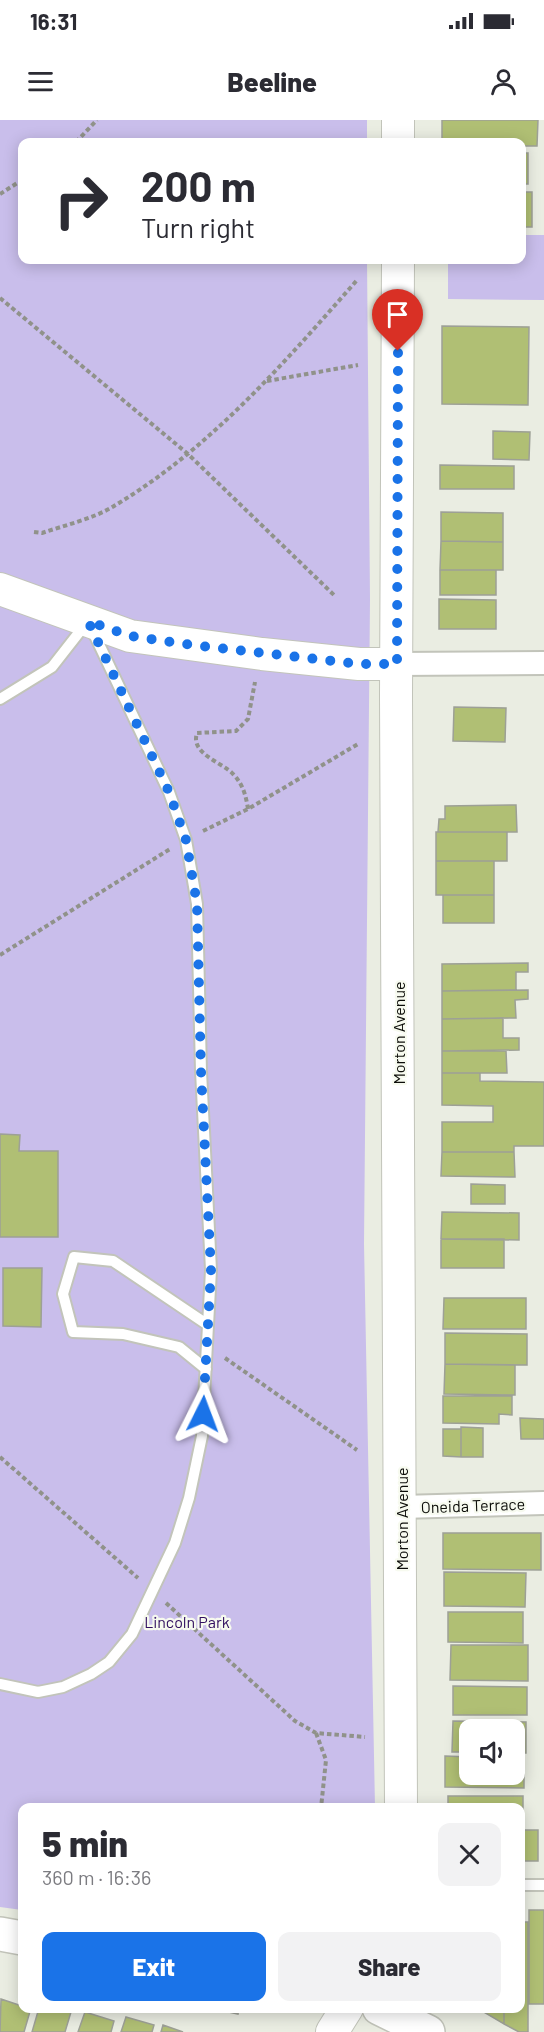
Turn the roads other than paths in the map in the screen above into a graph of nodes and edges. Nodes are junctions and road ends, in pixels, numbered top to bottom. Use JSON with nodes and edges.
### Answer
{"nodes":[{"id":1,"x":398,"y":120,"type":"edge"},
{"id":2,"x":398,"y":138,"type":"edge"},
{"id":3,"x":398,"y":264,"type":"edge"},
{"id":4,"x":0,"y":589,"type":"edge"},
{"id":5,"x":88,"y":621,"type":"junction"},
{"id":6,"x":544,"y":663,"type":"edge"},
{"id":7,"x":397,"y":664,"type":"junction"},
{"id":8,"x":0,"y":699,"type":"edge"},
{"id":9,"x":208,"y":1325,"type":"junction"},
{"id":10,"x":206,"y":1369,"type":"junction"},
{"id":11,"x":544,"y":1503,"type":"edge"},
{"id":12,"x":401,"y":1507,"type":"junction"},
{"id":13,"x":0,"y":1684,"type":"edge"},
{"id":14,"x":402,"y":1803,"type":"edge"},
{"id":15,"x":525,"y":1885,"type":"edge"},
{"id":16,"x":544,"y":1885,"type":"edge"},
{"id":17,"x":0,"y":1934,"type":"edge"},
{"id":18,"x":18,"y":1937,"type":"edge"},
{"id":19,"x":344,"y":2013,"type":"edge"},
{"id":20,"x":388,"y":2013,"type":"edge"},
{"id":21,"x":332,"y":2032,"type":"edge"},
{"id":22,"x":428,"y":2032,"type":"edge"}],
"edges":[{"from":1,"to":2,"type":"street"},
{"from":3,"to":7,"type":"street","name":"Morton Avenue"},
{"from":4,"to":5,"type":"street"},
{"from":5,"to":7,"type":"street"},
{"from":5,"to":8,"type":"lane"},
{"from":5,"to":9,"type":"lane"},
{"from":6,"to":7,"type":"street"},
{"from":7,"to":12,"type":"street","name":"Morton Avenue"},
{"from":9,"to":10,"type":"lane"},
{"from":9,"to":10,"type":"lane"},
{"from":10,"to":13,"type":"lane"},
{"from":11,"to":12,"type":"street","name":"Oneida Terrace"},
{"from":12,"to":14,"type":"street","name":"Morton Avenue"},
{"from":15,"to":16,"type":"lane"},
{"from":17,"to":18,"type":"main road"},
{"from":19,"to":21,"type":"street"},
{"from":20,"to":22,"type":"main road"}]}
